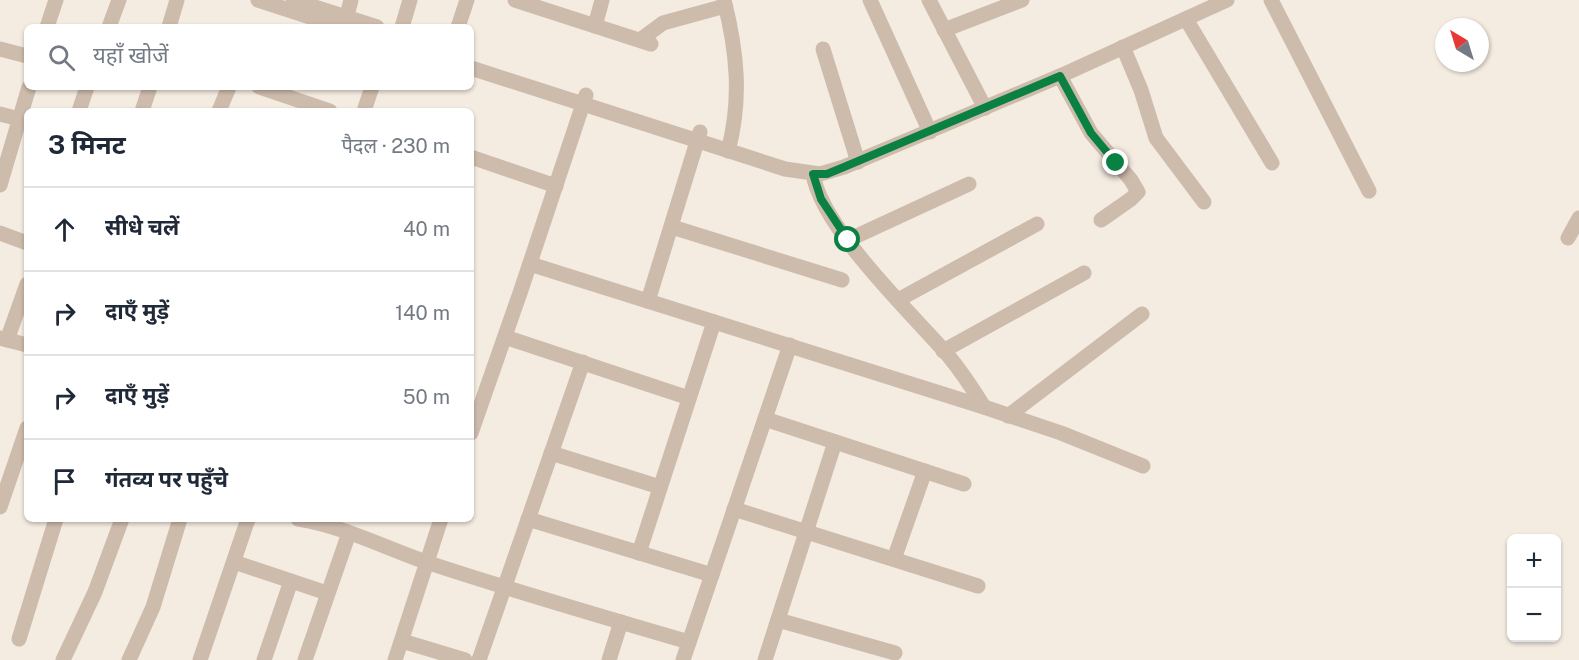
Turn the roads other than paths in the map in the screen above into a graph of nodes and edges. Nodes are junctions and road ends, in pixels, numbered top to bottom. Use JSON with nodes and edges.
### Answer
{"nodes":[{"id":1,"x":56,"y":0,"type":"edge"},
{"id":2,"x":119,"y":0,"type":"edge"},
{"id":3,"x":177,"y":0,"type":"edge"},
{"id":4,"x":258,"y":0,"type":"edge"},
{"id":5,"x":293,"y":0,"type":"edge"},
{"id":6,"x":351,"y":0,"type":"edge"},
{"id":7,"x":410,"y":0,"type":"edge"},
{"id":8,"x":466,"y":0,"type":"edge"},
{"id":9,"x":515,"y":0,"type":"edge"},
{"id":10,"x":602,"y":0,"type":"edge"},
{"id":11,"x":870,"y":0,"type":"edge"},
{"id":12,"x":929,"y":0,"type":"edge"},
{"id":13,"x":1022,"y":0,"type":"edge"},
{"id":14,"x":1227,"y":0,"type":"edge"},
{"id":15,"x":1271,"y":0,"type":"edge"},
{"id":16,"x":725,"y":3,"type":"edge"},
{"id":17,"x":542,"y":4,"type":"edge"},
{"id":18,"x":1186,"y":18,"type":"junction"},
{"id":19,"x":48,"y":24,"type":"edge"},
{"id":20,"x":110,"y":24,"type":"edge"},
{"id":21,"x":170,"y":24,"type":"edge"},
{"id":22,"x":344,"y":24,"type":"edge"},
{"id":23,"x":403,"y":24,"type":"edge"},
{"id":24,"x":459,"y":24,"type":"edge"},
{"id":25,"x":595,"y":26,"type":"junction"},
{"id":26,"x":944,"y":30,"type":"junction"},
{"id":27,"x":1123,"y":47,"type":"junction"},
{"id":28,"x":0,"y":49,"type":"edge"},
{"id":29,"x":823,"y":49,"type":"dead end"},
{"id":30,"x":24,"y":55,"type":"edge"},
{"id":31,"x":474,"y":59,"type":"edge"},
{"id":32,"x":474,"y":69,"type":"edge"},
{"id":33,"x":1060,"y":76,"type":"junction"},
{"id":34,"x":28,"y":90,"type":"edge"},
{"id":35,"x":86,"y":90,"type":"edge"},
{"id":36,"x":146,"y":90,"type":"edge"},
{"id":37,"x":228,"y":90,"type":"edge"},
{"id":38,"x":268,"y":90,"type":"edge"},
{"id":39,"x":371,"y":90,"type":"edge"},
{"id":40,"x":585,"y":99,"type":"junction"},
{"id":41,"x":25,"y":108,"type":"edge"},
{"id":42,"x":81,"y":108,"type":"edge"},
{"id":43,"x":143,"y":108,"type":"edge"},
{"id":44,"x":220,"y":108,"type":"edge"},
{"id":45,"x":321,"y":108,"type":"edge"},
{"id":46,"x":365,"y":108,"type":"edge"},
{"id":47,"x":985,"y":108,"type":"junction"},
{"id":48,"x":0,"y":114,"type":"edge"},
{"id":49,"x":23,"y":120,"type":"edge"},
{"id":50,"x":930,"y":132,"type":"junction"},
{"id":51,"x":699,"y":136,"type":"junction"},
{"id":52,"x":729,"y":146,"type":"junction"},
{"id":53,"x":474,"y":159,"type":"edge"},
{"id":54,"x":858,"y":162,"type":"junction"},
{"id":55,"x":1272,"y":163,"type":"dead end"},
{"id":56,"x":832,"y":171,"type":"junction"},
{"id":57,"x":813,"y":174,"type":"junction"},
{"id":58,"x":969,"y":184,"type":"dead end"},
{"id":59,"x":0,"y":185,"type":"edge"},
{"id":60,"x":556,"y":186,"type":"junction"},
{"id":61,"x":1369,"y":191,"type":"dead end"},
{"id":62,"x":1204,"y":202,"type":"dead end"},
{"id":63,"x":1579,"y":218,"type":"edge"},
{"id":64,"x":1101,"y":220,"type":"dead end"},
{"id":65,"x":1037,"y":224,"type":"dead end"},
{"id":66,"x":672,"y":227,"type":"junction"},
{"id":67,"x":0,"y":233,"type":"edge"},
{"id":68,"x":1568,"y":238,"type":"dead end"},
{"id":69,"x":848,"y":240,"type":"junction"},
{"id":70,"x":24,"y":242,"type":"edge"},
{"id":71,"x":530,"y":264,"type":"junction"},
{"id":72,"x":1084,"y":273,"type":"dead end"},
{"id":73,"x":842,"y":280,"type":"dead end"},
{"id":74,"x":24,"y":291,"type":"edge"},
{"id":75,"x":898,"y":300,"type":"junction"},
{"id":76,"x":648,"y":301,"type":"junction"},
{"id":77,"x":1142,"y":314,"type":"dead end"},
{"id":78,"x":714,"y":321,"type":"junction"},
{"id":79,"x":505,"y":337,"type":"junction"},
{"id":80,"x":4,"y":339,"type":"edge"},
{"id":81,"x":24,"y":344,"type":"edge"},
{"id":82,"x":790,"y":345,"type":"junction"},
{"id":83,"x":943,"y":351,"type":"junction"},
{"id":84,"x":583,"y":362,"type":"junction"},
{"id":85,"x":477,"y":394,"type":"edge"},
{"id":86,"x":689,"y":398,"type":"junction"},
{"id":87,"x":984,"y":407,"type":"junction"},
{"id":88,"x":474,"y":414,"type":"edge"},
{"id":89,"x":1008,"y":416,"type":"junction"},
{"id":90,"x":765,"y":419,"type":"junction"},
{"id":91,"x":24,"y":437,"type":"edge"},
{"id":92,"x":835,"y":442,"type":"junction"},
{"id":93,"x":551,"y":453,"type":"junction"},
{"id":94,"x":1143,"y":466,"type":"dead end"},
{"id":95,"x":925,"y":471,"type":"junction"},
{"id":96,"x":964,"y":484,"type":"dead end"},
{"id":97,"x":660,"y":487,"type":"junction"},
{"id":98,"x":0,"y":507,"type":"edge"},
{"id":99,"x":734,"y":509,"type":"junction"},
{"id":100,"x":528,"y":519,"type":"junction"},
{"id":101,"x":55,"y":522,"type":"edge"},
{"id":102,"x":121,"y":522,"type":"edge"},
{"id":103,"x":179,"y":522,"type":"edge"},
{"id":104,"x":247,"y":522,"type":"edge"},
{"id":105,"x":309,"y":522,"type":"edge"},
{"id":106,"x":440,"y":522,"type":"edge"},
{"id":107,"x":807,"y":531,"type":"junction"},
{"id":108,"x":349,"y":533,"type":"junction"},
{"id":109,"x":639,"y":553,"type":"junction"},
{"id":110,"x":894,"y":559,"type":"junction"},
{"id":111,"x":234,"y":562,"type":"junction"},
{"id":112,"x":426,"y":562,"type":"junction"},
{"id":113,"x":712,"y":575,"type":"junction"},
{"id":114,"x":291,"y":580,"type":"junction"},
{"id":115,"x":978,"y":586,"type":"dead end"},
{"id":116,"x":504,"y":588,"type":"junction"},
{"id":117,"x":327,"y":593,"type":"junction"},
{"id":118,"x":778,"y":620,"type":"junction"},
{"id":119,"x":621,"y":622,"type":"junction"},
{"id":120,"x":19,"y":639,"type":"dead end"},
{"id":121,"x":402,"y":641,"type":"junction"},
{"id":122,"x":689,"y":642,"type":"junction"},
{"id":123,"x":894,"y":653,"type":"dead end"},
{"id":124,"x":63,"y":660,"type":"edge"},
{"id":125,"x":129,"y":660,"type":"edge"},
{"id":126,"x":200,"y":660,"type":"edge"},
{"id":127,"x":264,"y":660,"type":"edge"},
{"id":128,"x":304,"y":660,"type":"edge"},
{"id":129,"x":395,"y":660,"type":"edge"},
{"id":130,"x":465,"y":660,"type":"edge"},
{"id":131,"x":479,"y":660,"type":"edge"},
{"id":132,"x":609,"y":660,"type":"edge"},
{"id":133,"x":683,"y":660,"type":"edge"},
{"id":134,"x":765,"y":660,"type":"edge"}],
"edges":[{"from":1,"to":19,"type":"street"},
{"from":2,"to":20,"type":"street"},
{"from":3,"to":21,"type":"street"},
{"from":4,"to":22,"type":"street"},
{"from":5,"to":22,"type":"street"},
{"from":6,"to":22,"type":"street"},
{"from":7,"to":23,"type":"street"},
{"from":8,"to":24,"type":"street"},
{"from":9,"to":17,"type":"street"},
{"from":10,"to":25,"type":"street"},
{"from":11,"to":50,"type":"street"},
{"from":12,"to":26,"type":"street"},
{"from":13,"to":26,"type":"street"},
{"from":14,"to":18,"type":"street"},
{"from":15,"to":61,"type":"street"},
{"from":16,"to":25,"type":"street"},
{"from":16,"to":52,"type":"street"},
{"from":17,"to":25,"type":"street"},
{"from":18,"to":27,"type":"street"},
{"from":18,"to":55,"type":"street"},
{"from":26,"to":47,"type":"street"},
{"from":27,"to":33,"type":"street"},
{"from":27,"to":62,"type":"street"},
{"from":28,"to":30,"type":"street"},
{"from":29,"to":54,"type":"street"},
{"from":31,"to":40,"type":"street"},
{"from":32,"to":40,"type":"street"},
{"from":33,"to":47,"type":"street"},
{"from":33,"to":64,"type":"street"},
{"from":34,"to":41,"type":"street"},
{"from":35,"to":42,"type":"street"},
{"from":36,"to":43,"type":"street"},
{"from":37,"to":44,"type":"street"},
{"from":38,"to":45,"type":"street"},
{"from":39,"to":46,"type":"street"},
{"from":40,"to":51,"type":"street"},
{"from":40,"to":60,"type":"street"},
{"from":47,"to":50,"type":"street"},
{"from":48,"to":49,"type":"street"},
{"from":49,"to":59,"type":"street"},
{"from":50,"to":54,"type":"street"},
{"from":51,"to":52,"type":"street"},
{"from":51,"to":66,"type":"street"},
{"from":52,"to":56,"type":"street"},
{"from":52,"to":57,"type":"street"},
{"from":53,"to":60,"type":"street"},
{"from":54,"to":56,"type":"street"},
{"from":56,"to":57,"type":"street"},
{"from":57,"to":69,"type":"street"},
{"from":58,"to":69,"type":"street"},
{"from":60,"to":71,"type":"street"},
{"from":63,"to":68,"type":"street"},
{"from":65,"to":75,"type":"street"},
{"from":66,"to":73,"type":"street"},
{"from":66,"to":76,"type":"street"},
{"from":67,"to":70,"type":"street"},
{"from":69,"to":75,"type":"street"},
{"from":71,"to":76,"type":"street"},
{"from":71,"to":79,"type":"street"},
{"from":72,"to":83,"type":"street"},
{"from":74,"to":80,"type":"street"},
{"from":75,"to":83,"type":"street"},
{"from":76,"to":78,"type":"street"},
{"from":77,"to":89,"type":"street"},
{"from":78,"to":82,"type":"street"},
{"from":78,"to":86,"type":"street"},
{"from":79,"to":84,"type":"street"},
{"from":79,"to":85,"type":"street"},
{"from":80,"to":81,"type":"street"},
{"from":82,"to":87,"type":"street"},
{"from":82,"to":90,"type":"street"},
{"from":83,"to":87,"type":"street"},
{"from":84,"to":86,"type":"street"},
{"from":84,"to":93,"type":"street"},
{"from":85,"to":88,"type":"street"},
{"from":86,"to":97,"type":"street"},
{"from":87,"to":89,"type":"street"},
{"from":89,"to":94,"type":"street"},
{"from":90,"to":92,"type":"street"},
{"from":90,"to":99,"type":"street"},
{"from":91,"to":98,"type":"street"},
{"from":92,"to":95,"type":"street"},
{"from":92,"to":107,"type":"street"},
{"from":93,"to":97,"type":"street"},
{"from":93,"to":100,"type":"street"},
{"from":95,"to":96,"type":"street"},
{"from":95,"to":110,"type":"street"},
{"from":97,"to":109,"type":"street"},
{"from":99,"to":107,"type":"street"},
{"from":99,"to":113,"type":"street"},
{"from":100,"to":109,"type":"street"},
{"from":100,"to":116,"type":"street"},
{"from":101,"to":120,"type":"street"},
{"from":102,"to":124,"type":"street"},
{"from":103,"to":125,"type":"street"},
{"from":104,"to":111,"type":"street"},
{"from":105,"to":108,"type":"street"},
{"from":106,"to":112,"type":"street"},
{"from":107,"to":110,"type":"street"},
{"from":107,"to":118,"type":"street"},
{"from":108,"to":112,"type":"street"},
{"from":108,"to":117,"type":"street"},
{"from":109,"to":113,"type":"street"},
{"from":110,"to":115,"type":"street"},
{"from":111,"to":114,"type":"street"},
{"from":111,"to":126,"type":"street"},
{"from":112,"to":116,"type":"street"},
{"from":112,"to":121,"type":"street"},
{"from":113,"to":122,"type":"street"},
{"from":114,"to":117,"type":"street"},
{"from":114,"to":127,"type":"street"},
{"from":116,"to":119,"type":"street"},
{"from":116,"to":131,"type":"street"},
{"from":117,"to":128,"type":"street"},
{"from":118,"to":123,"type":"street"},
{"from":118,"to":134,"type":"street"},
{"from":119,"to":122,"type":"street"},
{"from":119,"to":132,"type":"street"},
{"from":121,"to":129,"type":"street"},
{"from":121,"to":130,"type":"street"},
{"from":122,"to":133,"type":"street"}]}
